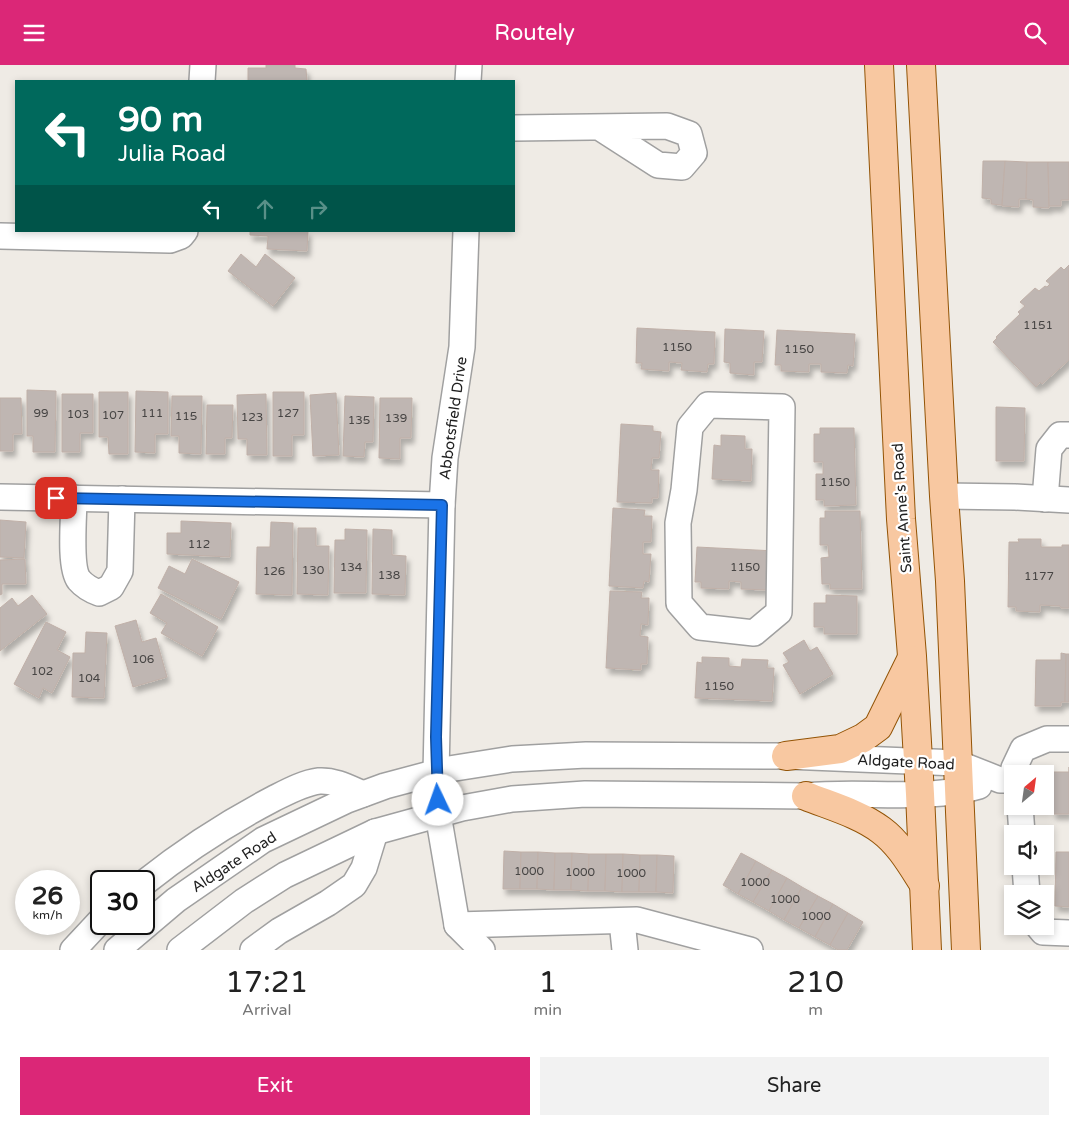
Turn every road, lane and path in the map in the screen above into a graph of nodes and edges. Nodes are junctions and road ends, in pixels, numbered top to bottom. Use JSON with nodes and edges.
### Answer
{"nodes":[{"id":1,"x":202,"y":65,"type":"edge"},
{"id":2,"x":469,"y":65,"type":"edge"},
{"id":3,"x":878,"y":65,"type":"edge"},
{"id":4,"x":921,"y":65,"type":"edge"},
{"id":5,"x":202,"y":80,"type":"edge"},
{"id":6,"x":468,"y":80,"type":"edge"},
{"id":7,"x":599,"y":127,"type":"dead end"},
{"id":8,"x":515,"y":128,"type":"edge"},
{"id":9,"x":184,"y":232,"type":"edge"},
{"id":10,"x":466,"y":232,"type":"edge"},
{"id":11,"x":0,"y":236,"type":"edge"},
{"id":12,"x":782,"y":407,"type":"joint"},
{"id":13,"x":1069,"y":435,"type":"edge"},
{"id":14,"x":944,"y":496,"type":"junction"},
{"id":15,"x":0,"y":497,"type":"edge"},
{"id":16,"x":74,"y":498,"type":"junction"},
{"id":17,"x":122,"y":499,"type":"junction"},
{"id":18,"x":1057,"y":499,"type":"edge"},
{"id":19,"x":442,"y":505,"type":"junction"},
{"id":20,"x":912,"y":656,"type":"junction"},
{"id":21,"x":1069,"y":739,"type":"edge"},
{"id":22,"x":786,"y":756,"type":"junction"},
{"id":23,"x":918,"y":761,"type":"junction"},
{"id":24,"x":958,"y":763,"type":"junction"},
{"id":25,"x":1016,"y":765,"type":"edge"},
{"id":26,"x":436,"y":773,"type":"junction"},
{"id":27,"x":1004,"y":777,"type":"edge"},
{"id":28,"x":1004,"y":781,"type":"edge"},
{"id":29,"x":958,"y":793,"type":"junction"},
{"id":30,"x":363,"y":794,"type":"junction"},
{"id":31,"x":920,"y":794,"type":"junction"},
{"id":32,"x":806,"y":795,"type":"junction"},
{"id":33,"x":438,"y":814,"type":"junction"},
{"id":34,"x":375,"y":832,"type":"junction"},
{"id":35,"x":155,"y":874,"type":"edge"},
{"id":36,"x":924,"y":886,"type":"junction"},
{"id":37,"x":622,"y":921,"type":"junction"},
{"id":38,"x":457,"y":925,"type":"junction"},
{"id":39,"x":90,"y":932,"type":"edge"},
{"id":40,"x":1054,"y":932,"type":"edge"},
{"id":41,"x":1069,"y":933,"type":"edge"},
{"id":42,"x":73,"y":950,"type":"edge"},
{"id":43,"x":117,"y":950,"type":"edge"},
{"id":44,"x":180,"y":950,"type":"edge"},
{"id":45,"x":253,"y":950,"type":"edge"},
{"id":46,"x":482,"y":950,"type":"edge"},
{"id":47,"x":625,"y":950,"type":"edge"},
{"id":48,"x":750,"y":950,"type":"edge"},
{"id":49,"x":927,"y":950,"type":"edge"},
{"id":50,"x":966,"y":950,"type":"edge"}],
"edges":[{"from":1,"to":5,"type":"street"},
{"from":2,"to":6,"type":"street"},
{"from":3,"to":20,"type":"main road","name":"Saint Anne's Road"},
{"from":4,"to":14,"type":"main road"},
{"from":7,"to":8,"type":"street"},
{"from":9,"to":11,"type":"street"},
{"from":10,"to":19,"type":"street","name":"Abbotsfield Drive"},
{"from":12,"to":12,"type":"street"},
{"from":13,"to":18,"type":"street"},
{"from":14,"to":18,"type":"street"},
{"from":14,"to":24,"type":"main road"},
{"from":15,"to":16,"type":"street"},
{"from":16,"to":17,"type":"street"},
{"from":16,"to":17,"type":"street"},
{"from":17,"to":19,"type":"street"},
{"from":19,"to":26,"type":"street","name":"Abbotsfield Drive"},
{"from":20,"to":22,"type":"main road"},
{"from":20,"to":23,"type":"main road","name":"Saint Anne's Road"},
{"from":21,"to":25,"type":"street"},
{"from":22,"to":23,"type":"street","name":"Aldgate Road"},
{"from":22,"to":26,"type":"street","name":"Aldgate Road"},
{"from":23,"to":24,"type":"street","name":"Aldgate Road"},
{"from":23,"to":31,"type":"main road","name":"Saint Anne's Road"},
{"from":24,"to":27,"type":"street","name":"Aldgate Road"},
{"from":24,"to":29,"type":"main road"},
{"from":26,"to":30,"type":"street","name":"Aldgate Road"},
{"from":26,"to":33,"type":"street","name":"Abbotsfield Drive"},
{"from":28,"to":29,"type":"street","name":"Aldgate Road"},
{"from":29,"to":31,"type":"street","name":"Aldgate Road"},
{"from":29,"to":50,"type":"main road"},
{"from":30,"to":35,"type":"street"},
{"from":30,"to":43,"type":"street","name":"Aldgate Road"},
{"from":31,"to":32,"type":"street","name":"Aldgate Road"},
{"from":31,"to":36,"type":"main road","name":"Saint Anne's Road"},
{"from":32,"to":33,"type":"street","name":"Aldgate Road"},
{"from":32,"to":36,"type":"main road"},
{"from":33,"to":34,"type":"street","name":"Aldgate Road"},
{"from":33,"to":38,"type":"street","name":"Abbotsfield Drive"},
{"from":34,"to":44,"type":"street","name":"Aldgate Road"},
{"from":34,"to":45,"type":"street"},
{"from":36,"to":49,"type":"main road","name":"Saint Anne's Road"},
{"from":37,"to":38,"type":"street"},
{"from":37,"to":47,"type":"street"},
{"from":37,"to":48,"type":"street"},
{"from":38,"to":46,"type":"street"},
{"from":39,"to":42,"type":"street"},
{"from":40,"to":41,"type":"street"}]}
